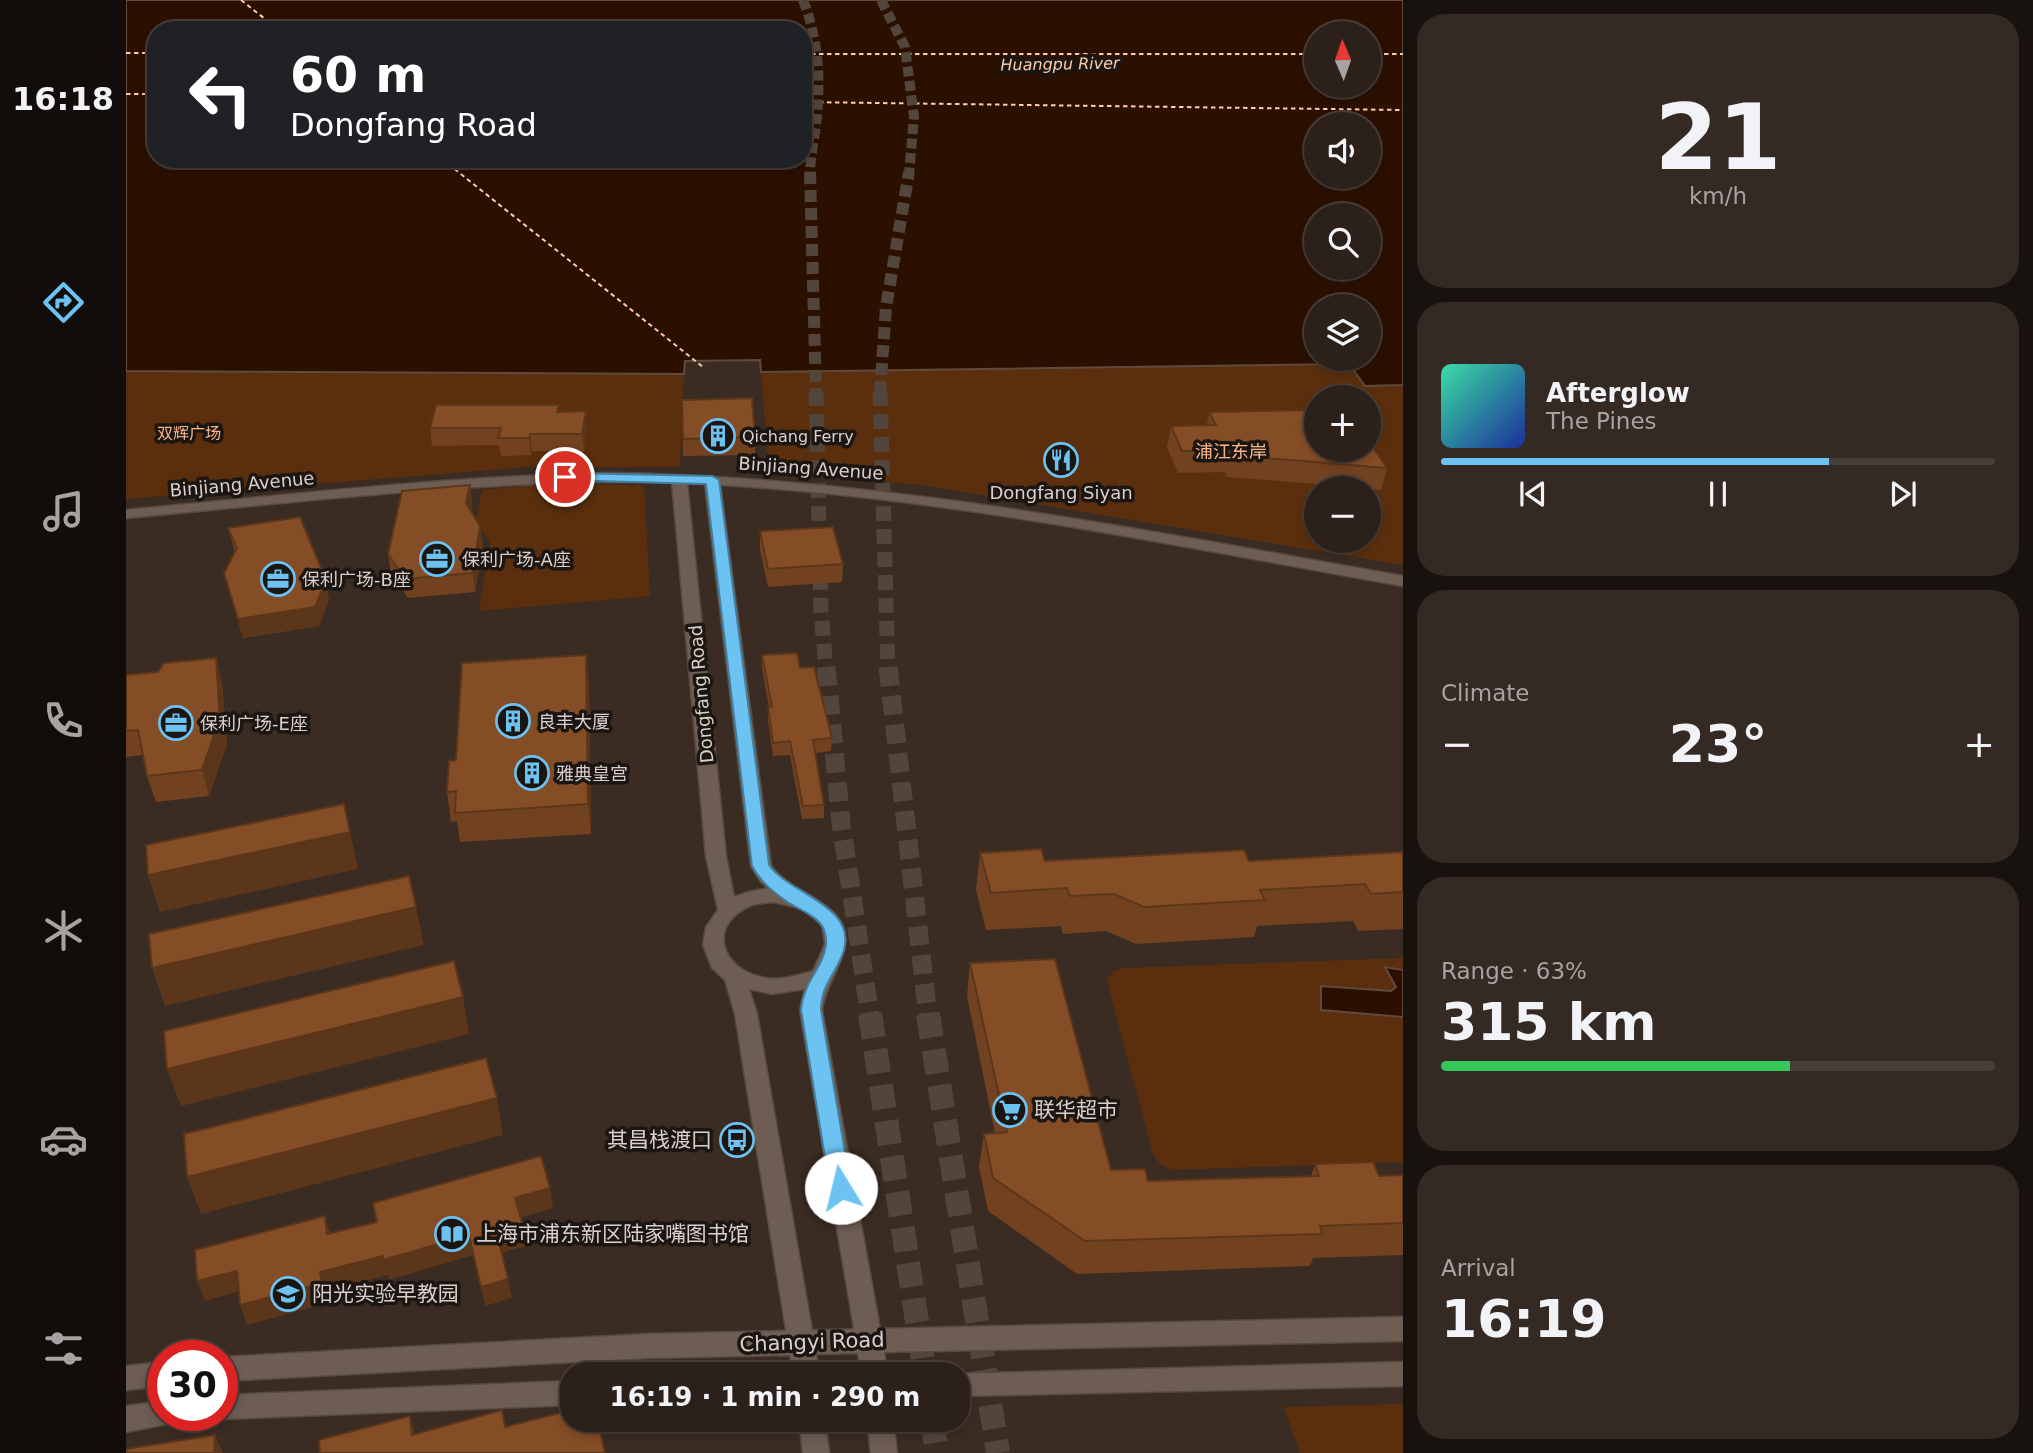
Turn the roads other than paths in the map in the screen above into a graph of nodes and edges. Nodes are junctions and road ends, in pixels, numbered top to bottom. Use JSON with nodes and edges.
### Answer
{"nodes":[{"id":1,"x":679,"y":478,"type":"junction"},
{"id":2,"x":712,"y":480,"type":"junction"},
{"id":3,"x":126,"y":514,"type":"edge"},
{"id":4,"x":1403,"y":581,"type":"edge"},
{"id":5,"x":793,"y":897,"type":"junction"},
{"id":6,"x":727,"y":909,"type":"junction"},
{"id":7,"x":734,"y":976,"type":"junction"},
{"id":8,"x":818,"y":978,"type":"junction"},
{"id":9,"x":1403,"y":1329,"type":"edge"},
{"id":10,"x":869,"y":1340,"type":"junction"},
{"id":11,"x":801,"y":1342,"type":"junction"},
{"id":12,"x":804,"y":1362,"type":"edge"},
{"id":13,"x":872,"y":1362,"type":"edge"},
{"id":14,"x":238,"y":1368,"type":"edge"},
{"id":15,"x":1403,"y":1374,"type":"edge"},
{"id":16,"x":147,"y":1376,"type":"edge"},
{"id":17,"x":126,"y":1378,"type":"edge"},
{"id":18,"x":970,"y":1384,"type":"edge"},
{"id":19,"x":560,"y":1393,"type":"edge"},
{"id":20,"x":238,"y":1406,"type":"edge"},
{"id":21,"x":147,"y":1416,"type":"edge"},
{"id":22,"x":126,"y":1419,"type":"edge"},
{"id":23,"x":814,"y":1432,"type":"edge"},
{"id":24,"x":882,"y":1432,"type":"edge"},
{"id":25,"x":816,"y":1453,"type":"edge"},
{"id":26,"x":884,"y":1453,"type":"edge"}],
"edges":[{"from":1,"to":2,"type":"street","name":"Binjiang Avenue"},
{"from":1,"to":3,"type":"street","name":"Binjiang Avenue"},
{"from":1,"to":6,"type":"street","name":"Dongfang Road"},
{"from":2,"to":4,"type":"street","name":"Binjiang Avenue"},
{"from":2,"to":5,"type":"street","name":"Dongfang Road"},
{"from":5,"to":6,"type":"street","name":"Dongfang Road"},
{"from":5,"to":8,"type":"street","name":"Dongfang Road"},
{"from":6,"to":7,"type":"street"},
{"from":7,"to":8,"type":"street"},
{"from":7,"to":11,"type":"street"},
{"from":8,"to":10,"type":"street","name":"Dongfang Road"},
{"from":9,"to":10,"type":"street","name":"Changyi Road"},
{"from":10,"to":11,"type":"street","name":"Changyi Road"},
{"from":10,"to":13,"type":"street","name":"Dongfang Road"},
{"from":11,"to":12,"type":"street"},
{"from":11,"to":14,"type":"street","name":"Changyi Road"},
{"from":15,"to":18,"type":"street"},
{"from":16,"to":17,"type":"street"},
{"from":19,"to":20,"type":"street"},
{"from":21,"to":22,"type":"street"},
{"from":23,"to":25,"type":"street"},
{"from":24,"to":26,"type":"street"}]}
